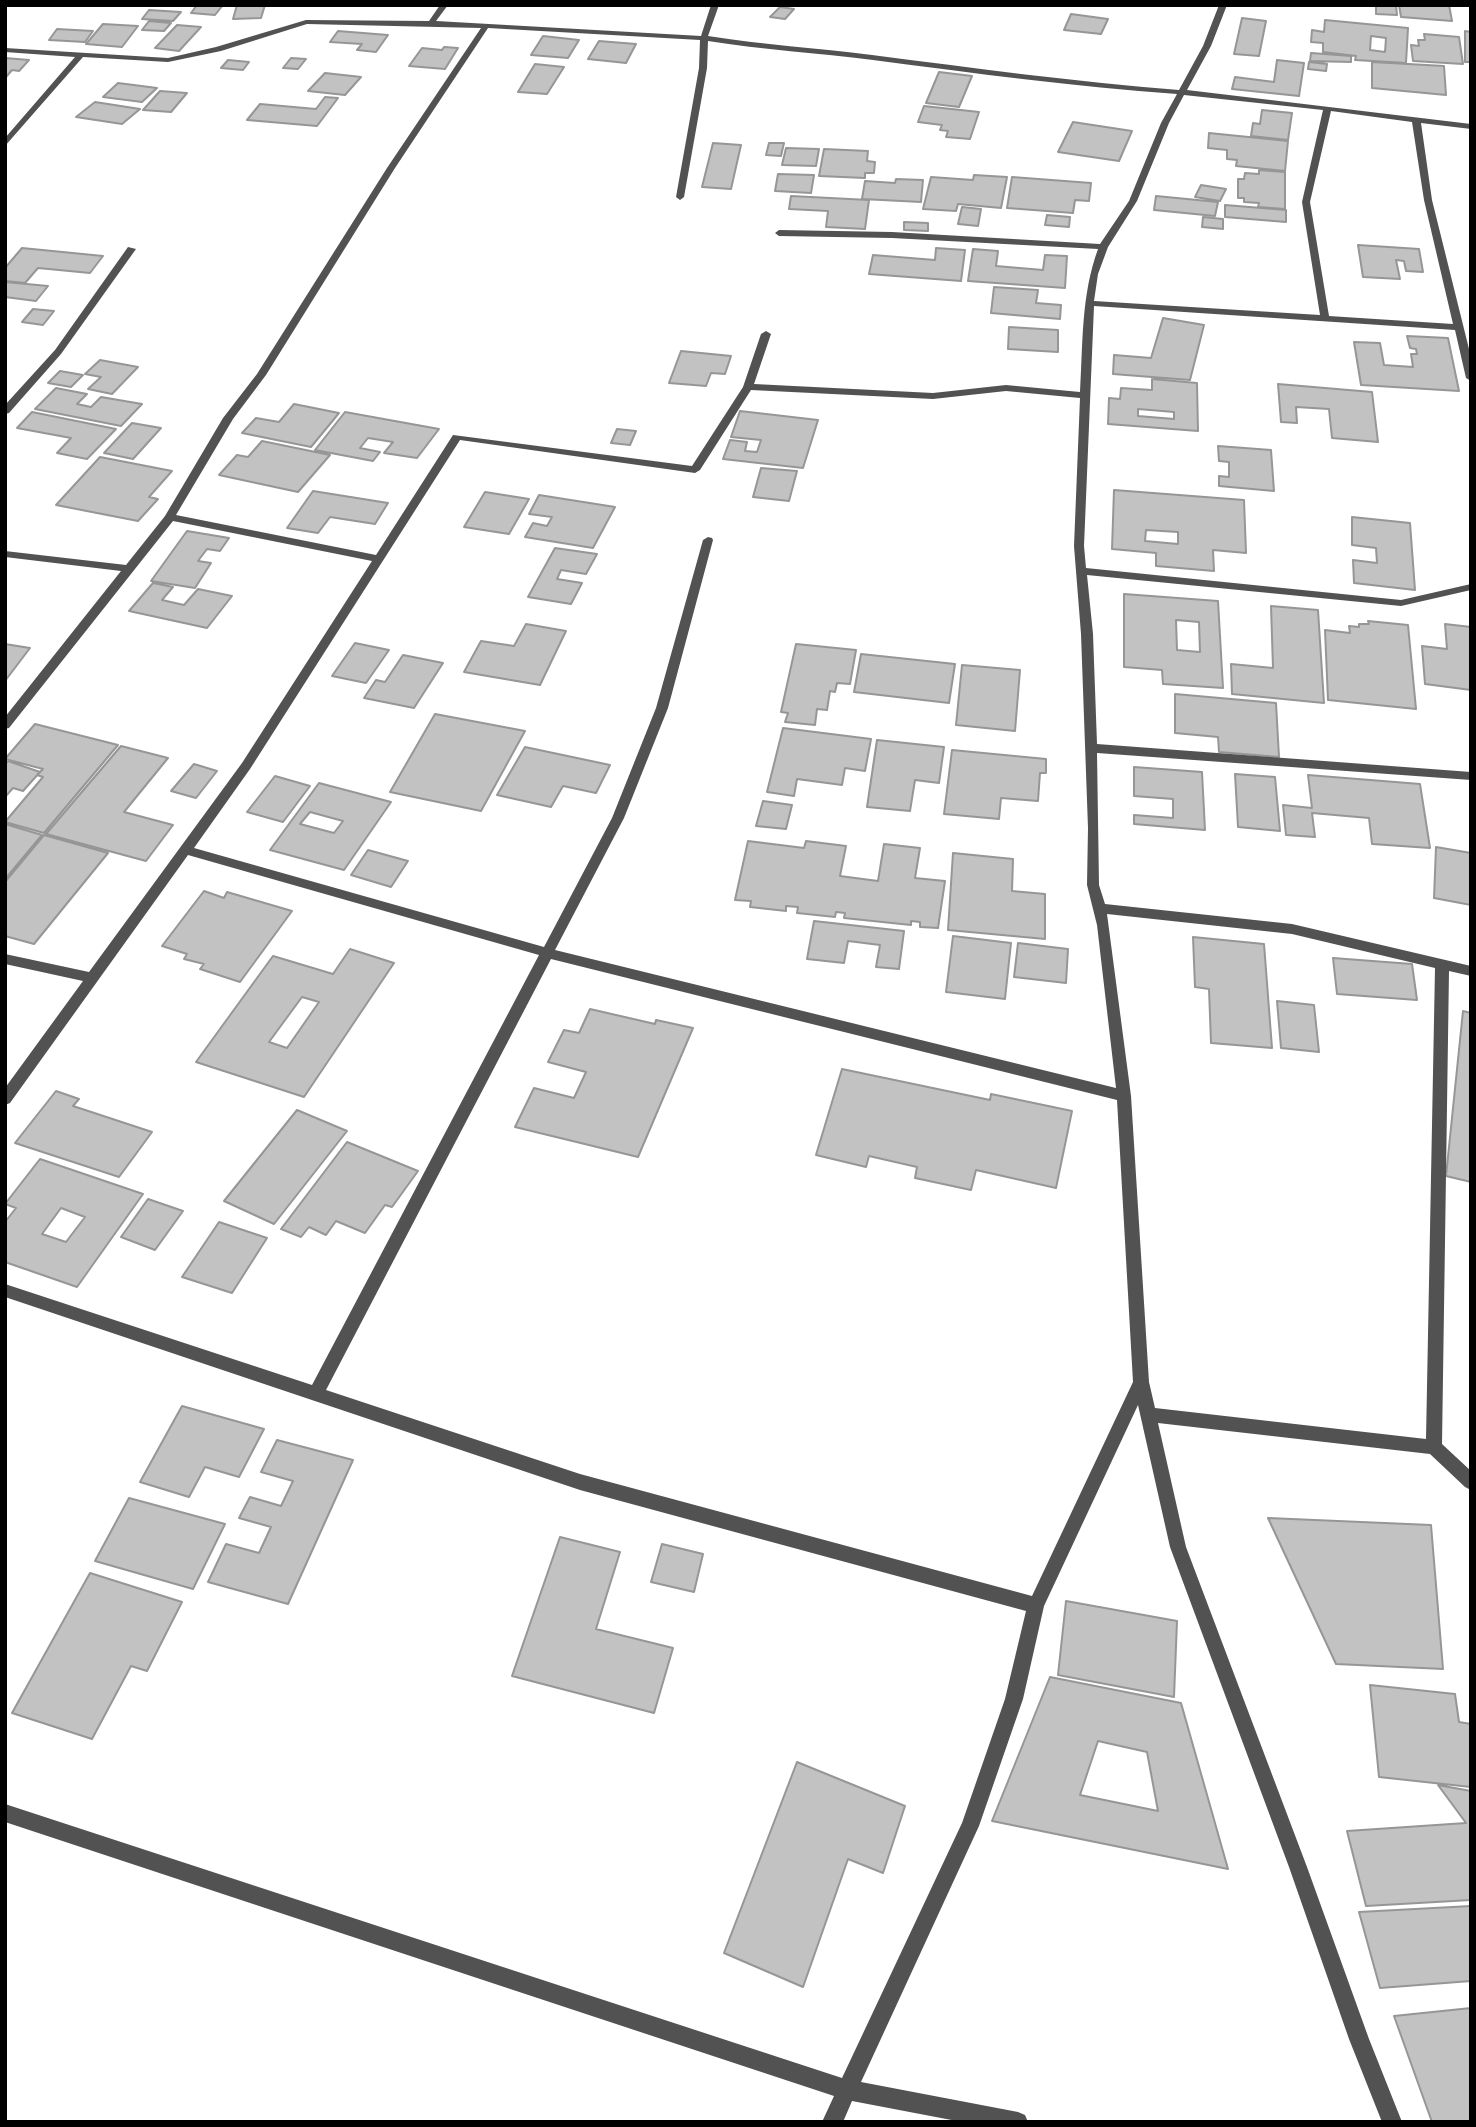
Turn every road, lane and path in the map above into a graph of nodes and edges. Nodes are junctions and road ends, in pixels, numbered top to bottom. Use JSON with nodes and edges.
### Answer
{"nodes":[{"id":1,"x":444,"y":5,"type":"edge"},
{"id":2,"x":715,"y":5,"type":"edge"},
{"id":3,"x":1223,"y":5,"type":"edge"},
{"id":4,"x":431,"y":23,"type":"junction"},
{"id":5,"x":486,"y":26,"type":"junction"},
{"id":6,"x":704,"y":38,"type":"junction"},
{"id":7,"x":5,"y":50,"type":"edge"},
{"id":8,"x":80,"y":56,"type":"junction"},
{"id":9,"x":1181,"y":91,"type":"junction"},
{"id":10,"x":1327,"y":109,"type":"junction"},
{"id":11,"x":1416,"y":120,"type":"junction"},
{"id":12,"x":1471,"y":127,"type":"edge"},
{"id":13,"x":5,"y":144,"type":"edge"},
{"id":14,"x":680,"y":197,"type":"dead end"},
{"id":15,"x":779,"y":233,"type":"dead end"},
{"id":16,"x":1103,"y":247,"type":"junction"},
{"id":17,"x":131,"y":250,"type":"dead end"},
{"id":18,"x":1089,"y":303,"type":"junction"},
{"id":19,"x":1325,"y":318,"type":"junction"},
{"id":20,"x":1458,"y":327,"type":"junction"},
{"id":21,"x":766,"y":334,"type":"dead end"},
{"id":22,"x":1471,"y":378,"type":"edge"},
{"id":23,"x":748,"y":387,"type":"junction"},
{"id":24,"x":1086,"y":396,"type":"junction"},
{"id":25,"x":5,"y":411,"type":"edge"},
{"id":26,"x":170,"y":517,"type":"junction"},
{"id":27,"x":708,"y":540,"type":"dead end"},
{"id":28,"x":5,"y":554,"type":"edge"},
{"id":29,"x":378,"y":559,"type":"junction"},
{"id":30,"x":130,"y":569,"type":"junction"},
{"id":31,"x":1082,"y":571,"type":"junction"},
{"id":32,"x":1471,"y":587,"type":"edge"},
{"id":33,"x":5,"y":725,"type":"edge"},
{"id":34,"x":1090,"y":748,"type":"junction"},
{"id":35,"x":1471,"y":776,"type":"edge"},
{"id":36,"x":186,"y":850,"type":"junction"},
{"id":37,"x":1100,"y":908,"type":"junction"},
{"id":38,"x":549,"y":953,"type":"junction"},
{"id":39,"x":5,"y":959,"type":"edge"},
{"id":40,"x":1442,"y":964,"type":"junction"},
{"id":41,"x":1471,"y":971,"type":"edge"},
{"id":42,"x":93,"y":978,"type":"junction"},
{"id":43,"x":1124,"y":1096,"type":"junction"},
{"id":44,"x":5,"y":1099,"type":"edge"},
{"id":45,"x":5,"y":1290,"type":"edge"},
{"id":46,"x":1141,"y":1382,"type":"junction"},
{"id":47,"x":316,"y":1394,"type":"junction"},
{"id":48,"x":1149,"y":1415,"type":"junction"},
{"id":49,"x":1434,"y":1447,"type":"junction"},
{"id":50,"x":1471,"y":1482,"type":"edge"},
{"id":51,"x":1036,"y":1605,"type":"junction"},
{"id":52,"x":5,"y":1814,"type":"edge"},
{"id":53,"x":847,"y":2090,"type":"junction"},
{"id":54,"x":832,"y":2122,"type":"edge"},
{"id":55,"x":1018,"y":2122,"type":"edge"},
{"id":56,"x":1392,"y":2122,"type":"edge"}],
"edges":[{"from":1,"to":4,"type":"street"},
{"from":2,"to":6,"type":"street"},
{"from":3,"to":9,"type":"street"},
{"from":4,"to":5,"type":"street"},
{"from":4,"to":8,"type":"street"},
{"from":5,"to":6,"type":"street"},
{"from":5,"to":26,"type":"street"},
{"from":6,"to":9,"type":"street"},
{"from":6,"to":14,"type":"street"},
{"from":7,"to":8,"type":"street"},
{"from":8,"to":13,"type":"street"},
{"from":9,"to":10,"type":"street"},
{"from":9,"to":16,"type":"street"},
{"from":10,"to":11,"type":"street"},
{"from":10,"to":19,"type":"street"},
{"from":11,"to":12,"type":"street"},
{"from":11,"to":20,"type":"street"},
{"from":15,"to":16,"type":"street"},
{"from":16,"to":18,"type":"street"},
{"from":17,"to":25,"type":"street"},
{"from":18,"to":19,"type":"street"},
{"from":18,"to":24,"type":"street"},
{"from":19,"to":20,"type":"street"},
{"from":20,"to":22,"type":"street"},
{"from":21,"to":23,"type":"street"},
{"from":23,"to":24,"type":"street"},
{"from":23,"to":29,"type":"street"},
{"from":24,"to":31,"type":"street"},
{"from":26,"to":29,"type":"street"},
{"from":26,"to":30,"type":"street"},
{"from":27,"to":38,"type":"street"},
{"from":28,"to":30,"type":"street"},
{"from":29,"to":36,"type":"street"},
{"from":30,"to":33,"type":"street"},
{"from":31,"to":32,"type":"street"},
{"from":31,"to":34,"type":"street"},
{"from":34,"to":35,"type":"street"},
{"from":34,"to":37,"type":"street"},
{"from":36,"to":38,"type":"street"},
{"from":36,"to":42,"type":"street"},
{"from":37,"to":40,"type":"street"},
{"from":37,"to":43,"type":"street"},
{"from":38,"to":43,"type":"street"},
{"from":38,"to":47,"type":"street"},
{"from":39,"to":42,"type":"street"},
{"from":40,"to":41,"type":"street"},
{"from":40,"to":49,"type":"street"},
{"from":42,"to":44,"type":"street"},
{"from":43,"to":46,"type":"street"},
{"from":45,"to":47,"type":"street"},
{"from":46,"to":48,"type":"street"},
{"from":46,"to":51,"type":"street"},
{"from":47,"to":51,"type":"street"},
{"from":48,"to":49,"type":"street"},
{"from":48,"to":56,"type":"street"},
{"from":49,"to":50,"type":"street"},
{"from":51,"to":53,"type":"street"},
{"from":52,"to":53,"type":"street"},
{"from":53,"to":54,"type":"street"},
{"from":53,"to":55,"type":"street"}]}
